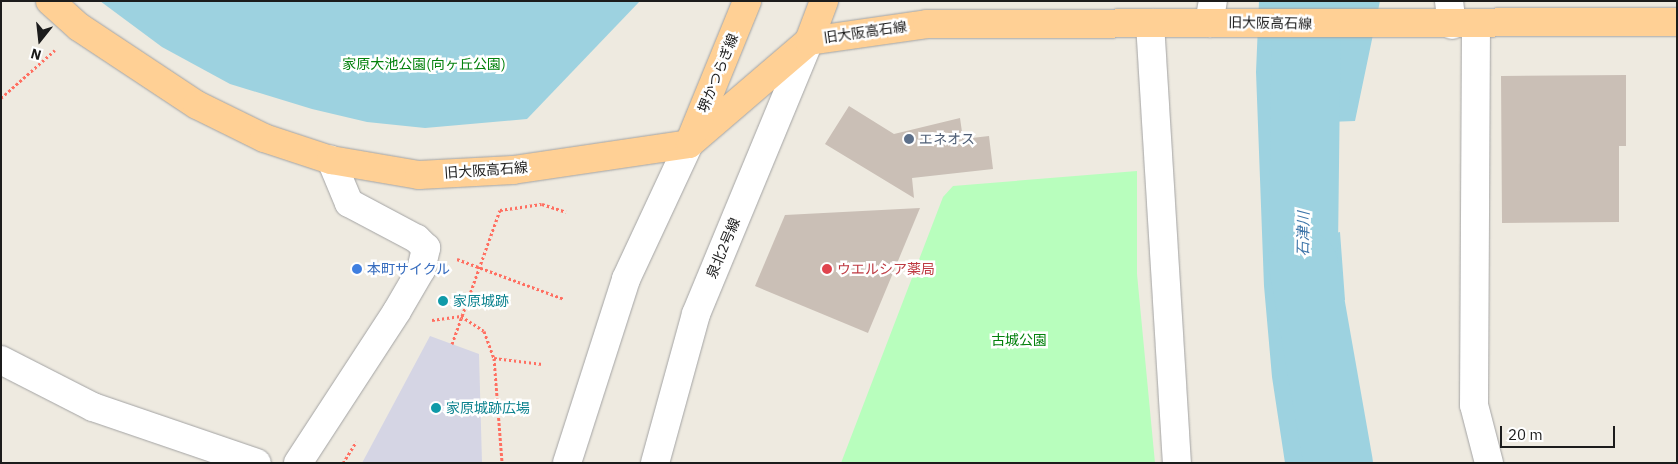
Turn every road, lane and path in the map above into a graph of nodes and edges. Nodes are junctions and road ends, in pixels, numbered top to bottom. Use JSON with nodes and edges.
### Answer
{"nodes":[{"id":1,"x":50,"y":1,"type":"edge"},
{"id":2,"x":747,"y":1,"type":"edge"},
{"id":3,"x":824,"y":1,"type":"edge"},
{"id":4,"x":1216,"y":16,"type":"edge"},
{"id":5,"x":1459,"y":17,"type":"edge"},
{"id":6,"x":1677,"y":22,"type":"edge"},
{"id":7,"x":1150,"y":23,"type":"junction"},
{"id":8,"x":79,"y":27,"type":"junction"},
{"id":9,"x":809,"y":40,"type":"junction"},
{"id":10,"x":1,"y":98,"type":"edge"},
{"id":11,"x":688,"y":144,"type":"junction"},
{"id":12,"x":331,"y":160,"type":"junction"},
{"id":13,"x":566,"y":212,"type":"dead end"},
{"id":14,"x":426,"y":248,"type":"junction"},
{"id":15,"x":479,"y":267,"type":"junction"},
{"id":16,"x":564,"y":299,"type":"dead end"},
{"id":17,"x":461,"y":316,"type":"junction"},
{"id":18,"x":452,"y":344,"type":"dead end"},
{"id":19,"x":494,"y":358,"type":"junction"},
{"id":20,"x":1,"y":360,"type":"edge"},
{"id":21,"x":543,"y":364,"type":"dead end"},
{"id":22,"x":257,"y":463,"type":"edge"},
{"id":23,"x":298,"y":463,"type":"edge"},
{"id":24,"x":502,"y":463,"type":"edge"},
{"id":25,"x":567,"y":463,"type":"edge"},
{"id":26,"x":655,"y":463,"type":"edge"},
{"id":27,"x":1177,"y":463,"type":"edge"},
{"id":28,"x":1489,"y":463,"type":"edge"}],
"edges":[{"from":1,"to":8,"type":"main road","name":"旧大阪高石線"},
{"from":2,"to":11,"type":"main road","name":"堺かつらぎ線"},
{"from":3,"to":9,"type":"main road"},
{"from":4,"to":5,"type":"main road","name":"旧大阪高石線"},
{"from":4,"to":7,"type":"main road","name":"旧大阪高石線"},
{"from":5,"to":6,"type":"main road","name":"旧大阪高石線"},
{"from":5,"to":28,"type":"street"},
{"from":7,"to":9,"type":"main road","name":"旧大阪高石線"},
{"from":7,"to":27,"type":"street"},
{"from":8,"to":10,"type":"path"},
{"from":8,"to":12,"type":"main road","name":"旧大阪高石線"},
{"from":9,"to":11,"type":"main road","name":"旧大阪高石線"},
{"from":9,"to":26,"type":"street","name":"泉北2号線"},
{"from":11,"to":12,"type":"main road","name":"旧大阪高石線"},
{"from":11,"to":25,"type":"street"},
{"from":12,"to":14,"type":"street"},
{"from":13,"to":15,"type":"path"},
{"from":14,"to":15,"type":"path"},
{"from":14,"to":23,"type":"street"},
{"from":15,"to":16,"type":"path"},
{"from":15,"to":17,"type":"path"},
{"from":17,"to":18,"type":"path"},
{"from":17,"to":19,"type":"path"},
{"from":19,"to":21,"type":"path"},
{"from":19,"to":24,"type":"path"},
{"from":20,"to":22,"type":"street"}]}
